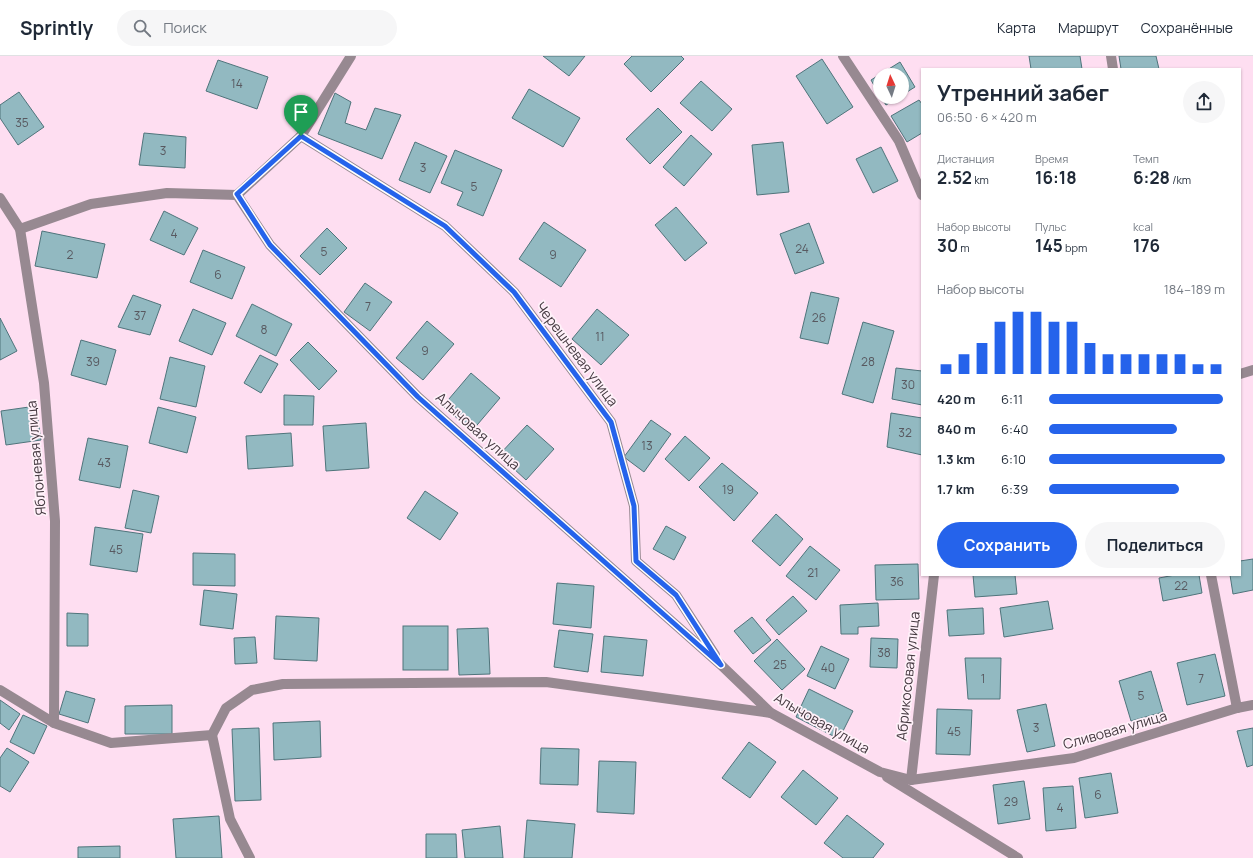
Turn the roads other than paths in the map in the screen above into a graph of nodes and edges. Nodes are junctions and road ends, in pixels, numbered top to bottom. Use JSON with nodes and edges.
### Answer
{"nodes":[{"id":1,"x":351,"y":56,"type":"edge"},
{"id":2,"x":843,"y":56,"type":"edge"},
{"id":3,"x":1111,"y":56,"type":"edge"},
{"id":4,"x":1113,"y":68,"type":"edge"},
{"id":5,"x":301,"y":136,"type":"junction"},
{"id":6,"x":921,"y":193,"type":"edge"},
{"id":7,"x":237,"y":194,"type":"junction"},
{"id":8,"x":0,"y":198,"type":"edge"},
{"id":9,"x":20,"y":229,"type":"junction"},
{"id":10,"x":1253,"y":370,"type":"edge"},
{"id":11,"x":1241,"y":374,"type":"edge"},
{"id":12,"x":934,"y":576,"type":"edge"},
{"id":13,"x":1211,"y":576,"type":"edge"},
{"id":14,"x":721,"y":665,"type":"junction"},
{"id":15,"x":0,"y":690,"type":"edge"},
{"id":16,"x":1253,"y":705,"type":"edge"},
{"id":17,"x":1237,"y":708,"type":"junction"},
{"id":18,"x":771,"y":713,"type":"junction"},
{"id":19,"x":54,"y":723,"type":"junction"},
{"id":20,"x":212,"y":736,"type":"junction"},
{"id":21,"x":880,"y":772,"type":"junction"},
{"id":22,"x":911,"y":780,"type":"junction"},
{"id":23,"x":250,"y":858,"type":"edge"},
{"id":24,"x":1018,"y":858,"type":"edge"}],
"edges":[{"from":1,"to":5,"type":"street"},
{"from":2,"to":6,"type":"street"},
{"from":3,"to":4,"type":"street"},
{"from":5,"to":7,"type":"street"},
{"from":5,"to":14,"type":"street","name":"Черешневая улица"},
{"from":7,"to":9,"type":"street"},
{"from":7,"to":14,"type":"street","name":"Алычовая улица"},
{"from":8,"to":9,"type":"street","name":"Яблоневая улица"},
{"from":9,"to":19,"type":"street","name":"Яблоневая улица"},
{"from":10,"to":11,"type":"street"},
{"from":12,"to":22,"type":"street","name":"Абрикосовая улица"},
{"from":13,"to":17,"type":"street"},
{"from":14,"to":18,"type":"street","name":"Алычовая улица"},
{"from":15,"to":19,"type":"street"},
{"from":16,"to":17,"type":"street","name":"Сливовая улица"},
{"from":17,"to":22,"type":"street","name":"Сливовая улица"},
{"from":18,"to":20,"type":"street"},
{"from":18,"to":21,"type":"street","name":"Алычовая улица"},
{"from":19,"to":20,"type":"street"},
{"from":20,"to":23,"type":"street"},
{"from":21,"to":22,"type":"street","name":"Алычовая улица"},
{"from":21,"to":24,"type":"street"}]}
